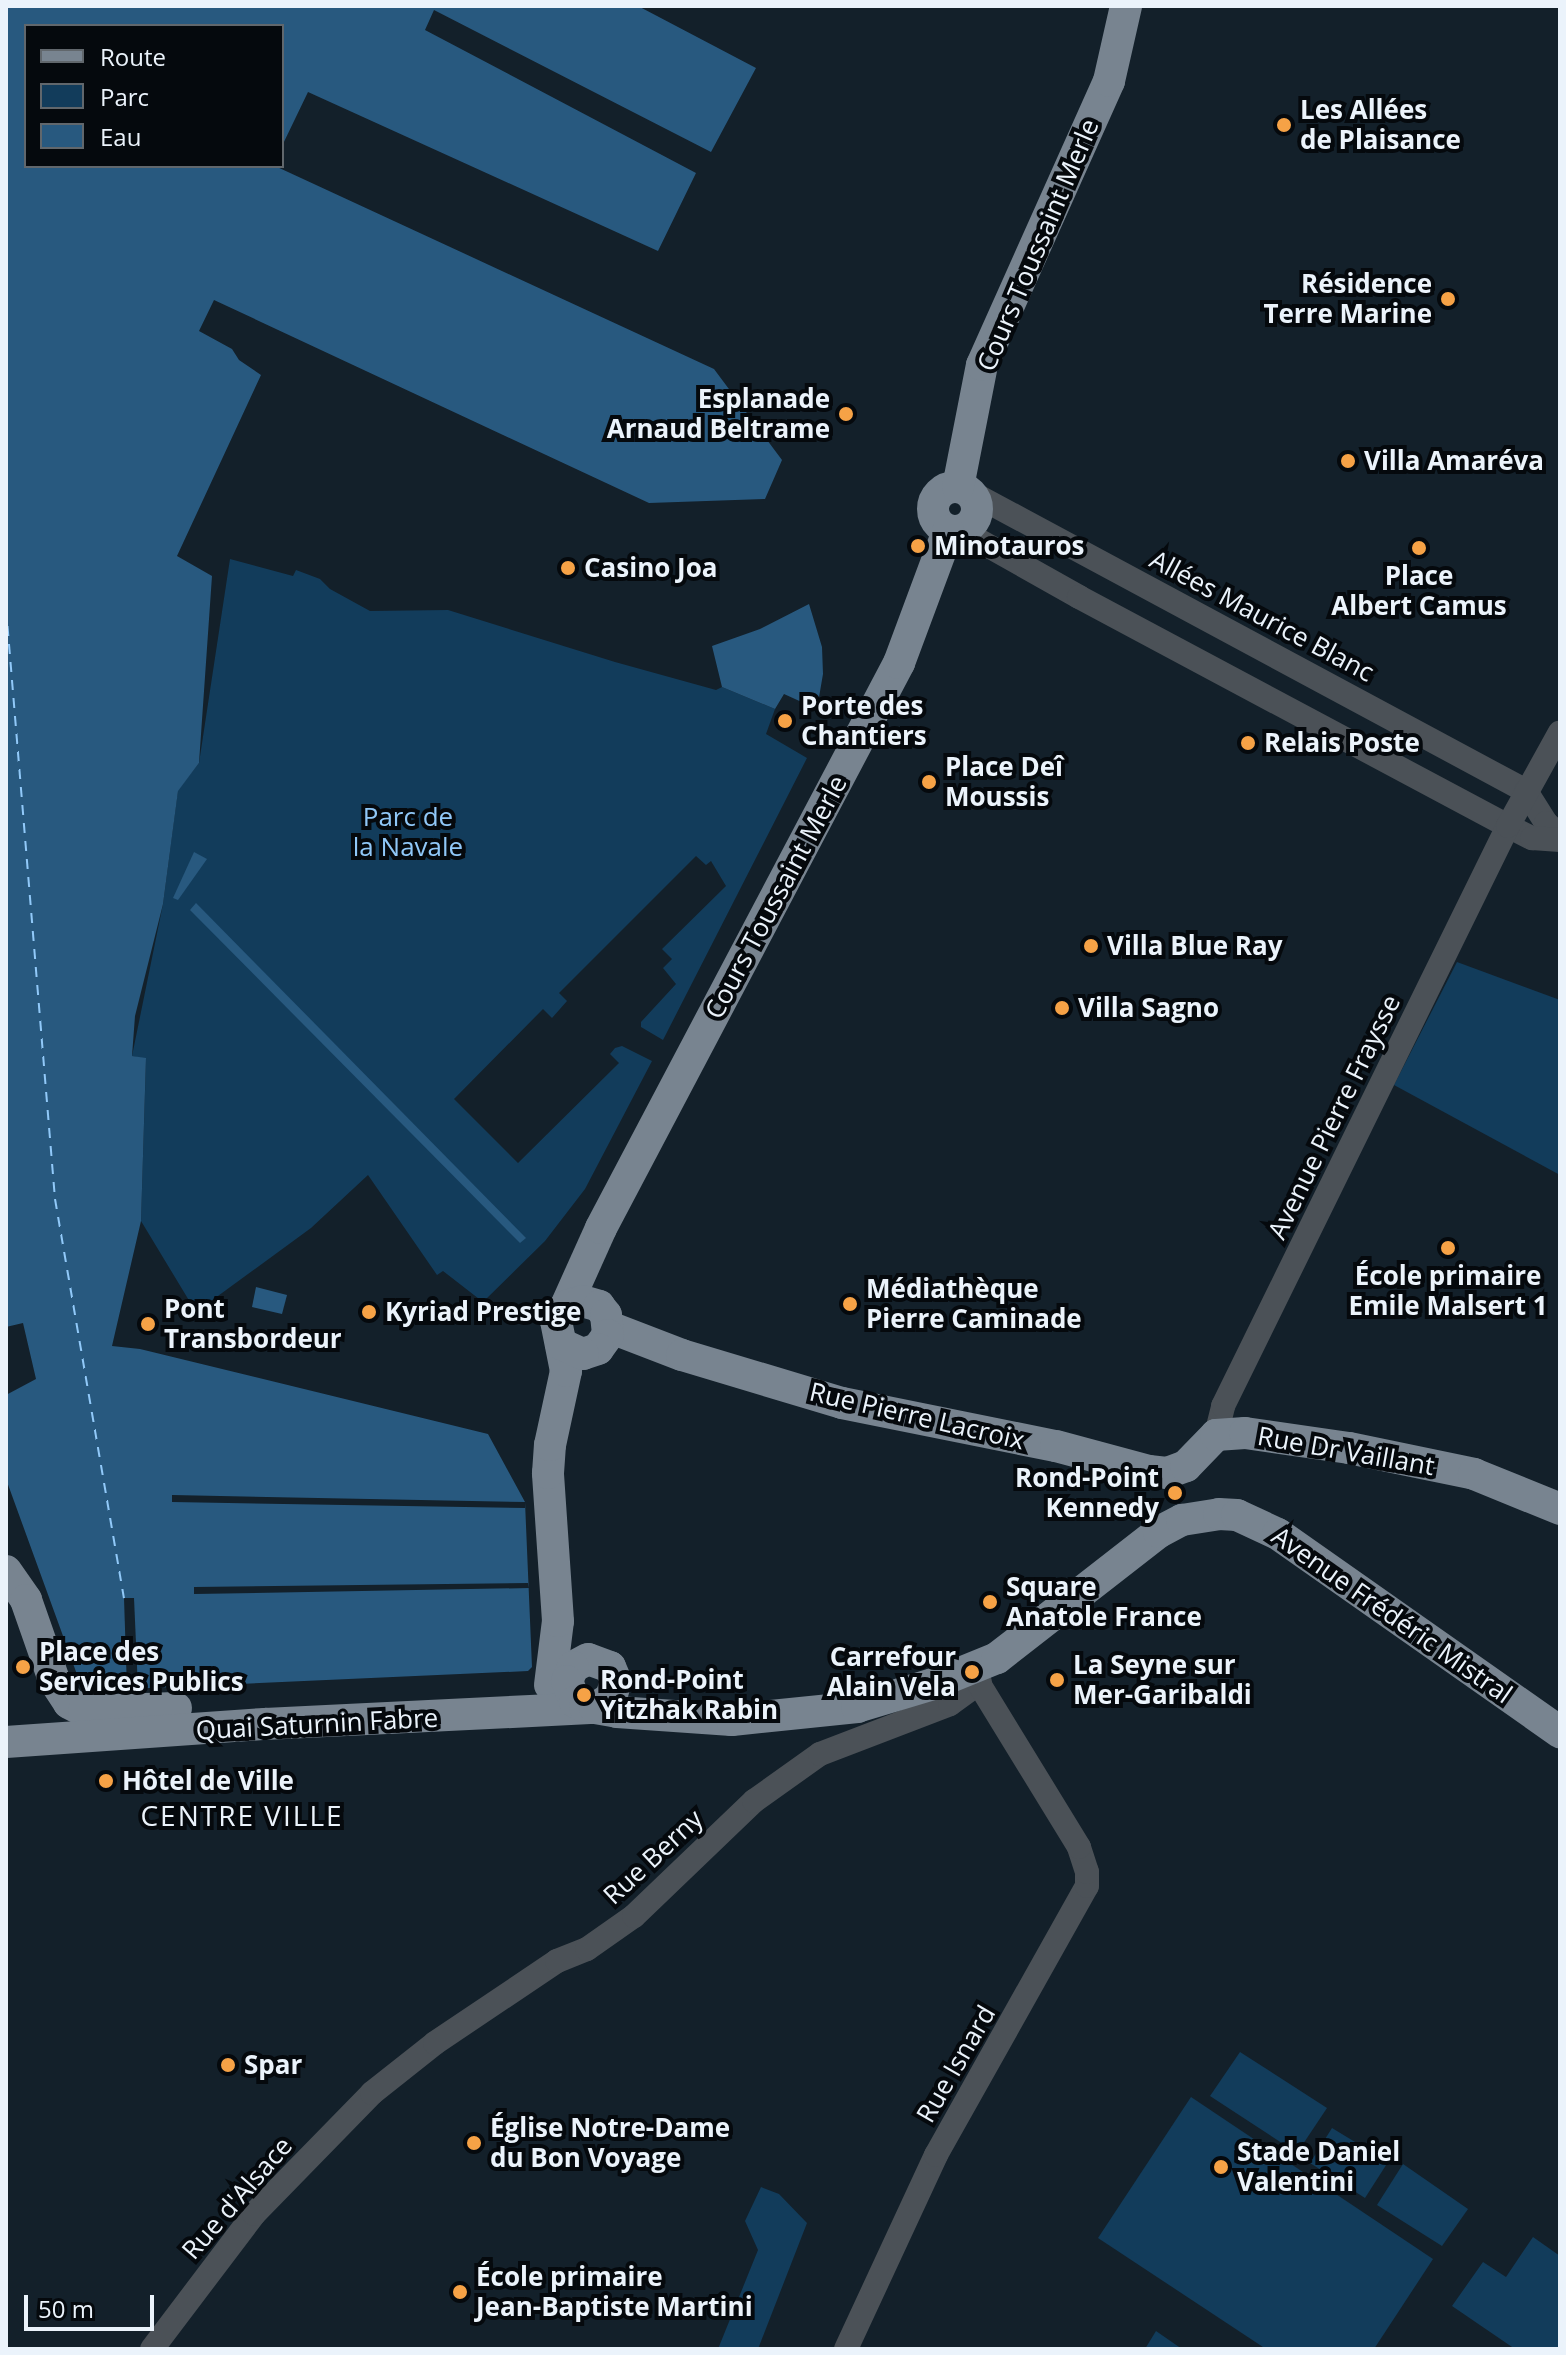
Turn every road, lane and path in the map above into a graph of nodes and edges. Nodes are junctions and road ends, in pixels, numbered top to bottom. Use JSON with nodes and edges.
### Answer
{"nodes":[{"id":1,"x":1126,"y":6,"type":"edge"},
{"id":2,"x":964,"y":489,"type":"junction"},
{"id":3,"x":955,"y":531,"type":"junction"},
{"id":4,"x":1327,"y":682,"type":"junction"},
{"id":5,"x":1306,"y":716,"type":"junction"},
{"id":6,"x":1560,"y":732,"type":"edge"},
{"id":7,"x":1526,"y":791,"type":"junction"},
{"id":8,"x":1508,"y":826,"type":"junction"},
{"id":9,"x":1560,"y":837,"type":"edge"},
{"id":10,"x":591,"y":1256,"type":"junction"},
{"id":11,"x":566,"y":1306,"type":"junction"},
{"id":12,"x":602,"y":1327,"type":"junction"},
{"id":13,"x":561,"y":1344,"type":"junction"},
{"id":14,"x":1216,"y":1435,"type":"junction"},
{"id":15,"x":552,"y":1492,"type":"junction"},
{"id":16,"x":1560,"y":1509,"type":"edge"},
{"id":17,"x":1219,"y":1514,"type":"joint"},
{"id":18,"x":6,"y":1571,"type":"edge"},
{"id":19,"x":558,"y":1621,"type":"junction"},
{"id":20,"x":572,"y":1672,"type":"junction"},
{"id":21,"x":975,"y":1676,"type":"junction"},
{"id":22,"x":595,"y":1708,"type":"junction"},
{"id":23,"x":1560,"y":1732,"type":"edge"},
{"id":24,"x":6,"y":1742,"type":"edge"},
{"id":25,"x":372,"y":2093,"type":"joint"},
{"id":26,"x":152,"y":2349,"type":"edge"},
{"id":27,"x":846,"y":2349,"type":"edge"}],
"edges":[{"from":1,"to":2,"type":"main road","name":"Cours Toussaint Merle"},
{"from":2,"to":3,"type":"main road"},
{"from":2,"to":4,"type":"street","name":"Allées Maurice Blanc"},
{"from":3,"to":5,"type":"street"},
{"from":3,"to":10,"type":"main road","name":"Cours Toussaint Merle"},
{"from":4,"to":5,"type":"street"},
{"from":4,"to":7,"type":"street","name":"Allées Maurice Blanc"},
{"from":5,"to":8,"type":"street"},
{"from":6,"to":7,"type":"street","name":"Avenue Pierre Fraysse"},
{"from":7,"to":8,"type":"street","name":"Avenue Pierre Fraysse"},
{"from":7,"to":9,"type":"street"},
{"from":8,"to":9,"type":"street"},
{"from":8,"to":14,"type":"street","name":"Avenue Pierre Fraysse"},
{"from":10,"to":11,"type":"main road","name":"Cours Toussaint Merle"},
{"from":10,"to":12,"type":"main road","name":"Cours Toussaint Merle"},
{"from":11,"to":12,"type":"main road"},
{"from":11,"to":13,"type":"main road"},
{"from":12,"to":13,"type":"main road"},
{"from":12,"to":14,"type":"main road","name":"Rue Pierre Lacroix"},
{"from":12,"to":15,"type":"main road"},
{"from":13,"to":15,"type":"main road"},
{"from":14,"to":16,"type":"main road","name":"Rue Dr Vaillant"},
{"from":15,"to":19,"type":"main road"},
{"from":17,"to":21,"type":"main road","name":"Quai Saturnin Fabre"},
{"from":17,"to":23,"type":"main road","name":"Avenue Frédéric Mistral"},
{"from":18,"to":20,"type":"main road","name":"Quai Saturnin Fabre"},
{"from":19,"to":20,"type":"main road"},
{"from":19,"to":20,"type":"main road"},
{"from":20,"to":22,"type":"main road"},
{"from":21,"to":22,"type":"main road","name":"Quai Saturnin Fabre"},
{"from":21,"to":25,"type":"street","name":"Rue Berny"},
{"from":21,"to":27,"type":"street","name":"Rue Isnard"},
{"from":22,"to":24,"type":"main road","name":"Quai Saturnin Fabre"},
{"from":25,"to":26,"type":"street","name":"Rue d'Alsace"}]}
